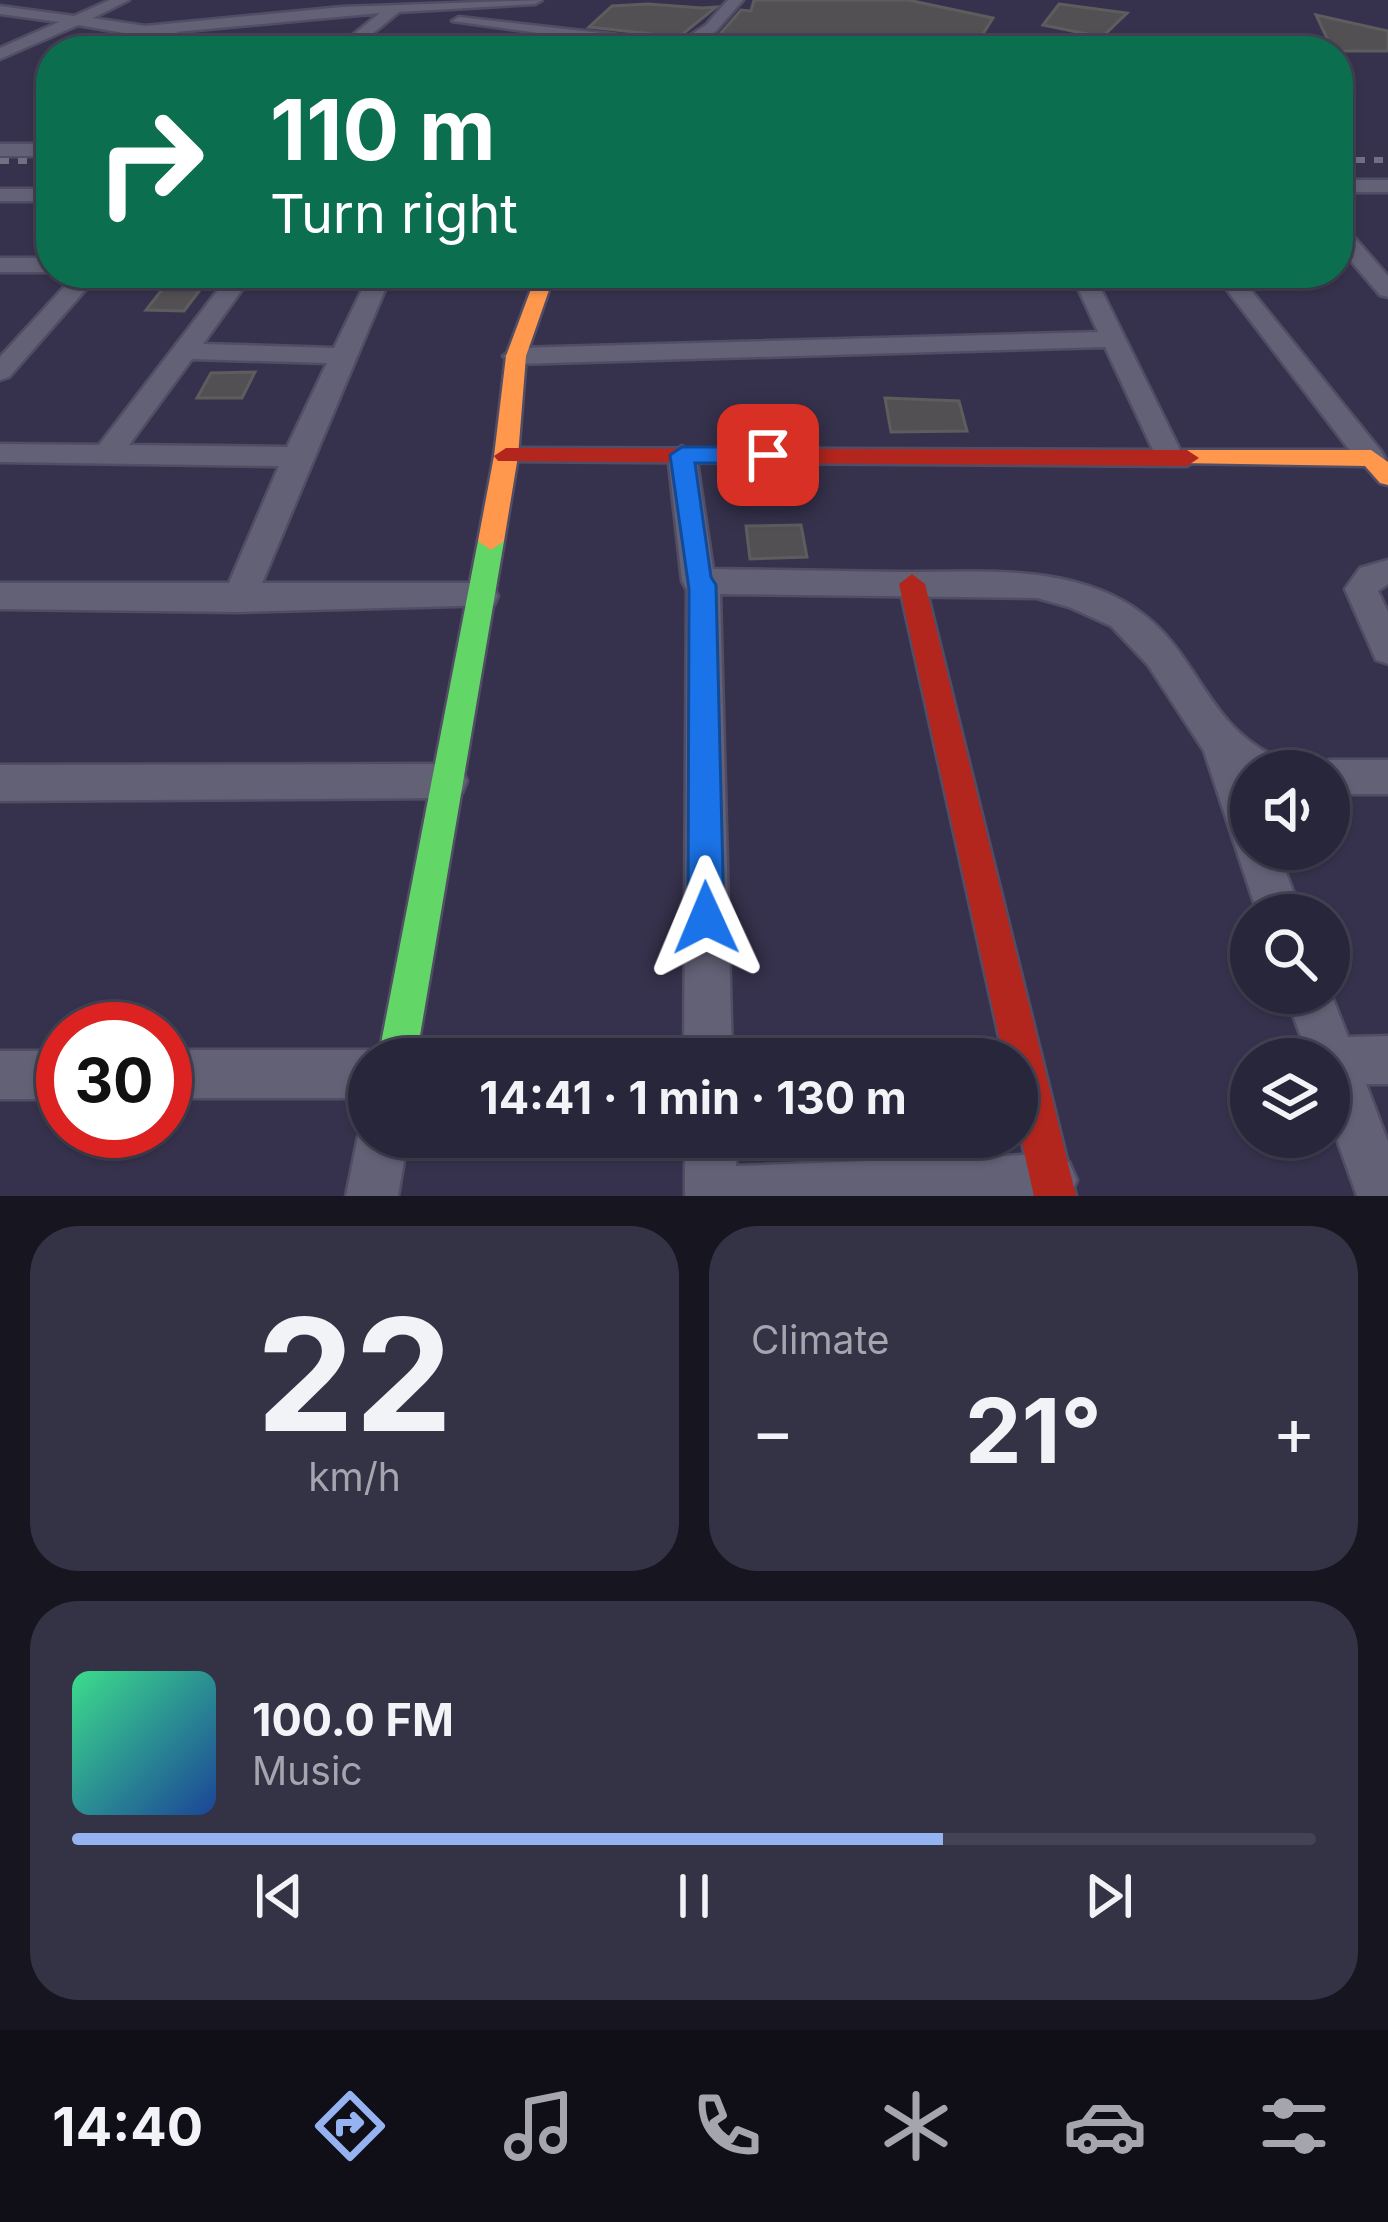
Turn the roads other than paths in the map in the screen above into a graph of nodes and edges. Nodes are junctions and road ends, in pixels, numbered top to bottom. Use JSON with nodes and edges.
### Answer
{"nodes":[{"id":1,"x":122,"y":0,"type":"edge"},
{"id":2,"x":535,"y":0,"type":"edge"},
{"id":3,"x":736,"y":0,"type":"edge"},
{"id":4,"x":396,"y":4,"type":"edge"},
{"id":5,"x":0,"y":10,"type":"edge"},
{"id":6,"x":74,"y":21,"type":"junction"},
{"id":7,"x":145,"y":30,"type":"junction"},
{"id":8,"x":541,"y":30,"type":"junction"},
{"id":9,"x":41,"y":35,"type":"joint"},
{"id":10,"x":175,"y":36,"type":"edge"},
{"id":11,"x":359,"y":36,"type":"edge"},
{"id":12,"x":534,"y":36,"type":"edge"},
{"id":13,"x":585,"y":36,"type":"edge"},
{"id":14,"x":696,"y":36,"type":"edge"},
{"id":15,"x":36,"y":37,"type":"edge"},
{"id":16,"x":0,"y":43,"type":"edge"},
{"id":17,"x":0,"y":54,"type":"edge"},
{"id":18,"x":0,"y":150,"type":"edge"},
{"id":19,"x":36,"y":150,"type":"edge"},
{"id":20,"x":1353,"y":186,"type":"edge"},
{"id":21,"x":1388,"y":186,"type":"edge"},
{"id":22,"x":36,"y":194,"type":"edge"},
{"id":23,"x":0,"y":195,"type":"edge"},
{"id":24,"x":1353,"y":249,"type":"edge"},
{"id":25,"x":0,"y":265,"type":"edge"},
{"id":26,"x":36,"y":265,"type":"edge"},
{"id":27,"x":72,"y":288,"type":"edge"},
{"id":28,"x":231,"y":288,"type":"edge"},
{"id":29,"x":374,"y":288,"type":"edge"},
{"id":30,"x":541,"y":288,"type":"edge"},
{"id":31,"x":1089,"y":288,"type":"edge"},
{"id":32,"x":1237,"y":288,"type":"edge"},
{"id":33,"x":1388,"y":290,"type":"edge"},
{"id":34,"x":1114,"y":340,"type":"junction"},
{"id":35,"x":11,"y":347,"type":"edge"},
{"id":36,"x":182,"y":351,"type":"junction"},
{"id":37,"x":343,"y":356,"type":"junction"},
{"id":38,"x":516,"y":356,"type":"junction"},
{"id":39,"x":0,"y":373,"type":"edge"},
{"id":40,"x":109,"y":452,"type":"junction"},
{"id":41,"x":0,"y":453,"type":"edge"},
{"id":42,"x":682,"y":455,"type":"junction"},
{"id":43,"x":297,"y":457,"type":"junction"},
{"id":44,"x":506,"y":457,"type":"junction"},
{"id":45,"x":1170,"y":458,"type":"junction"},
{"id":46,"x":1379,"y":467,"type":"edge"},
{"id":47,"x":1388,"y":572,"type":"edge"},
{"id":48,"x":698,"y":581,"type":"junction"},
{"id":49,"x":912,"y":584,"type":"junction"},
{"id":50,"x":0,"y":596,"type":"edge"},
{"id":51,"x":482,"y":596,"type":"junction"},
{"id":52,"x":239,"y":598,"type":"junction"},
{"id":53,"x":1388,"y":650,"type":"edge"},
{"id":54,"x":1223,"y":750,"type":"junction"},
{"id":55,"x":1230,"y":753,"type":"edge"},
{"id":56,"x":1230,"y":770,"type":"edge"},
{"id":57,"x":1350,"y":777,"type":"edge"},
{"id":58,"x":1388,"y":777,"type":"edge"},
{"id":59,"x":448,"y":781,"type":"junction"},
{"id":60,"x":0,"y":783,"type":"edge"},
{"id":61,"x":401,"y":1038,"type":"edge"},
{"id":62,"x":708,"y":1038,"type":"edge"},
{"id":63,"x":1388,"y":1060,"type":"edge"},
{"id":64,"x":1350,"y":1061,"type":"edge"},
{"id":65,"x":348,"y":1074,"type":"edge"},
{"id":66,"x":0,"y":1075,"type":"edge"},
{"id":67,"x":36,"y":1075,"type":"edge"},
{"id":68,"x":192,"y":1075,"type":"edge"},
{"id":69,"x":1350,"y":1107,"type":"edge"},
{"id":70,"x":379,"y":1158,"type":"edge"},
{"id":71,"x":710,"y":1158,"type":"edge"},
{"id":72,"x":1053,"y":1188,"type":"edge"},
{"id":73,"x":711,"y":1194,"type":"edge"},
{"id":74,"x":372,"y":1196,"type":"edge"},
{"id":75,"x":1383,"y":1196,"type":"edge"}],
"edges":[{"from":1,"to":6,"type":"street"},
{"from":2,"to":4,"type":"street"},
{"from":3,"to":14,"type":"street"},
{"from":4,"to":7,"type":"street"},
{"from":4,"to":8,"type":"street"},
{"from":4,"to":11,"type":"street"},
{"from":5,"to":6,"type":"street"},
{"from":6,"to":7,"type":"street"},
{"from":6,"to":9,"type":"street"},
{"from":7,"to":10,"type":"street"},
{"from":8,"to":12,"type":"street"},
{"from":8,"to":13,"type":"street"},
{"from":9,"to":16,"type":"street"},
{"from":15,"to":17,"type":"street"},
{"from":18,"to":19,"type":"street"},
{"from":20,"to":21,"type":"street"},
{"from":22,"to":23,"type":"street"},
{"from":24,"to":33,"type":"street"},
{"from":25,"to":26,"type":"street"},
{"from":27,"to":35,"type":"street"},
{"from":28,"to":36,"type":"street"},
{"from":29,"to":37,"type":"street"},
{"from":30,"to":38,"type":"street"},
{"from":31,"to":34,"type":"street"},
{"from":32,"to":46,"type":"street"},
{"from":34,"to":38,"type":"street"},
{"from":34,"to":45,"type":"street"},
{"from":35,"to":39,"type":"street"},
{"from":36,"to":37,"type":"street"},
{"from":36,"to":40,"type":"street"},
{"from":37,"to":43,"type":"street"},
{"from":38,"to":44,"type":"street"},
{"from":40,"to":41,"type":"street"},
{"from":40,"to":43,"type":"street"},
{"from":42,"to":44,"type":"street"},
{"from":42,"to":45,"type":"street"},
{"from":42,"to":48,"type":"street"},
{"from":43,"to":52,"type":"street"},
{"from":44,"to":51,"type":"street"},
{"from":45,"to":46,"type":"street"},
{"from":47,"to":53,"type":"street"},
{"from":48,"to":49,"type":"street"},
{"from":48,"to":62,"type":"street"},
{"from":49,"to":54,"type":"street"},
{"from":49,"to":72,"type":"street"},
{"from":50,"to":52,"type":"street"},
{"from":51,"to":52,"type":"street"},
{"from":51,"to":59,"type":"street"},
{"from":54,"to":55,"type":"street"},
{"from":54,"to":56,"type":"street"},
{"from":57,"to":58,"type":"street"},
{"from":59,"to":60,"type":"street"},
{"from":59,"to":61,"type":"street"},
{"from":63,"to":64,"type":"street"},
{"from":65,"to":68,"type":"street"},
{"from":66,"to":67,"type":"street"},
{"from":69,"to":75,"type":"street"},
{"from":70,"to":74,"type":"street"},
{"from":71,"to":73,"type":"street"},
{"from":72,"to":73,"type":"street"}]}
